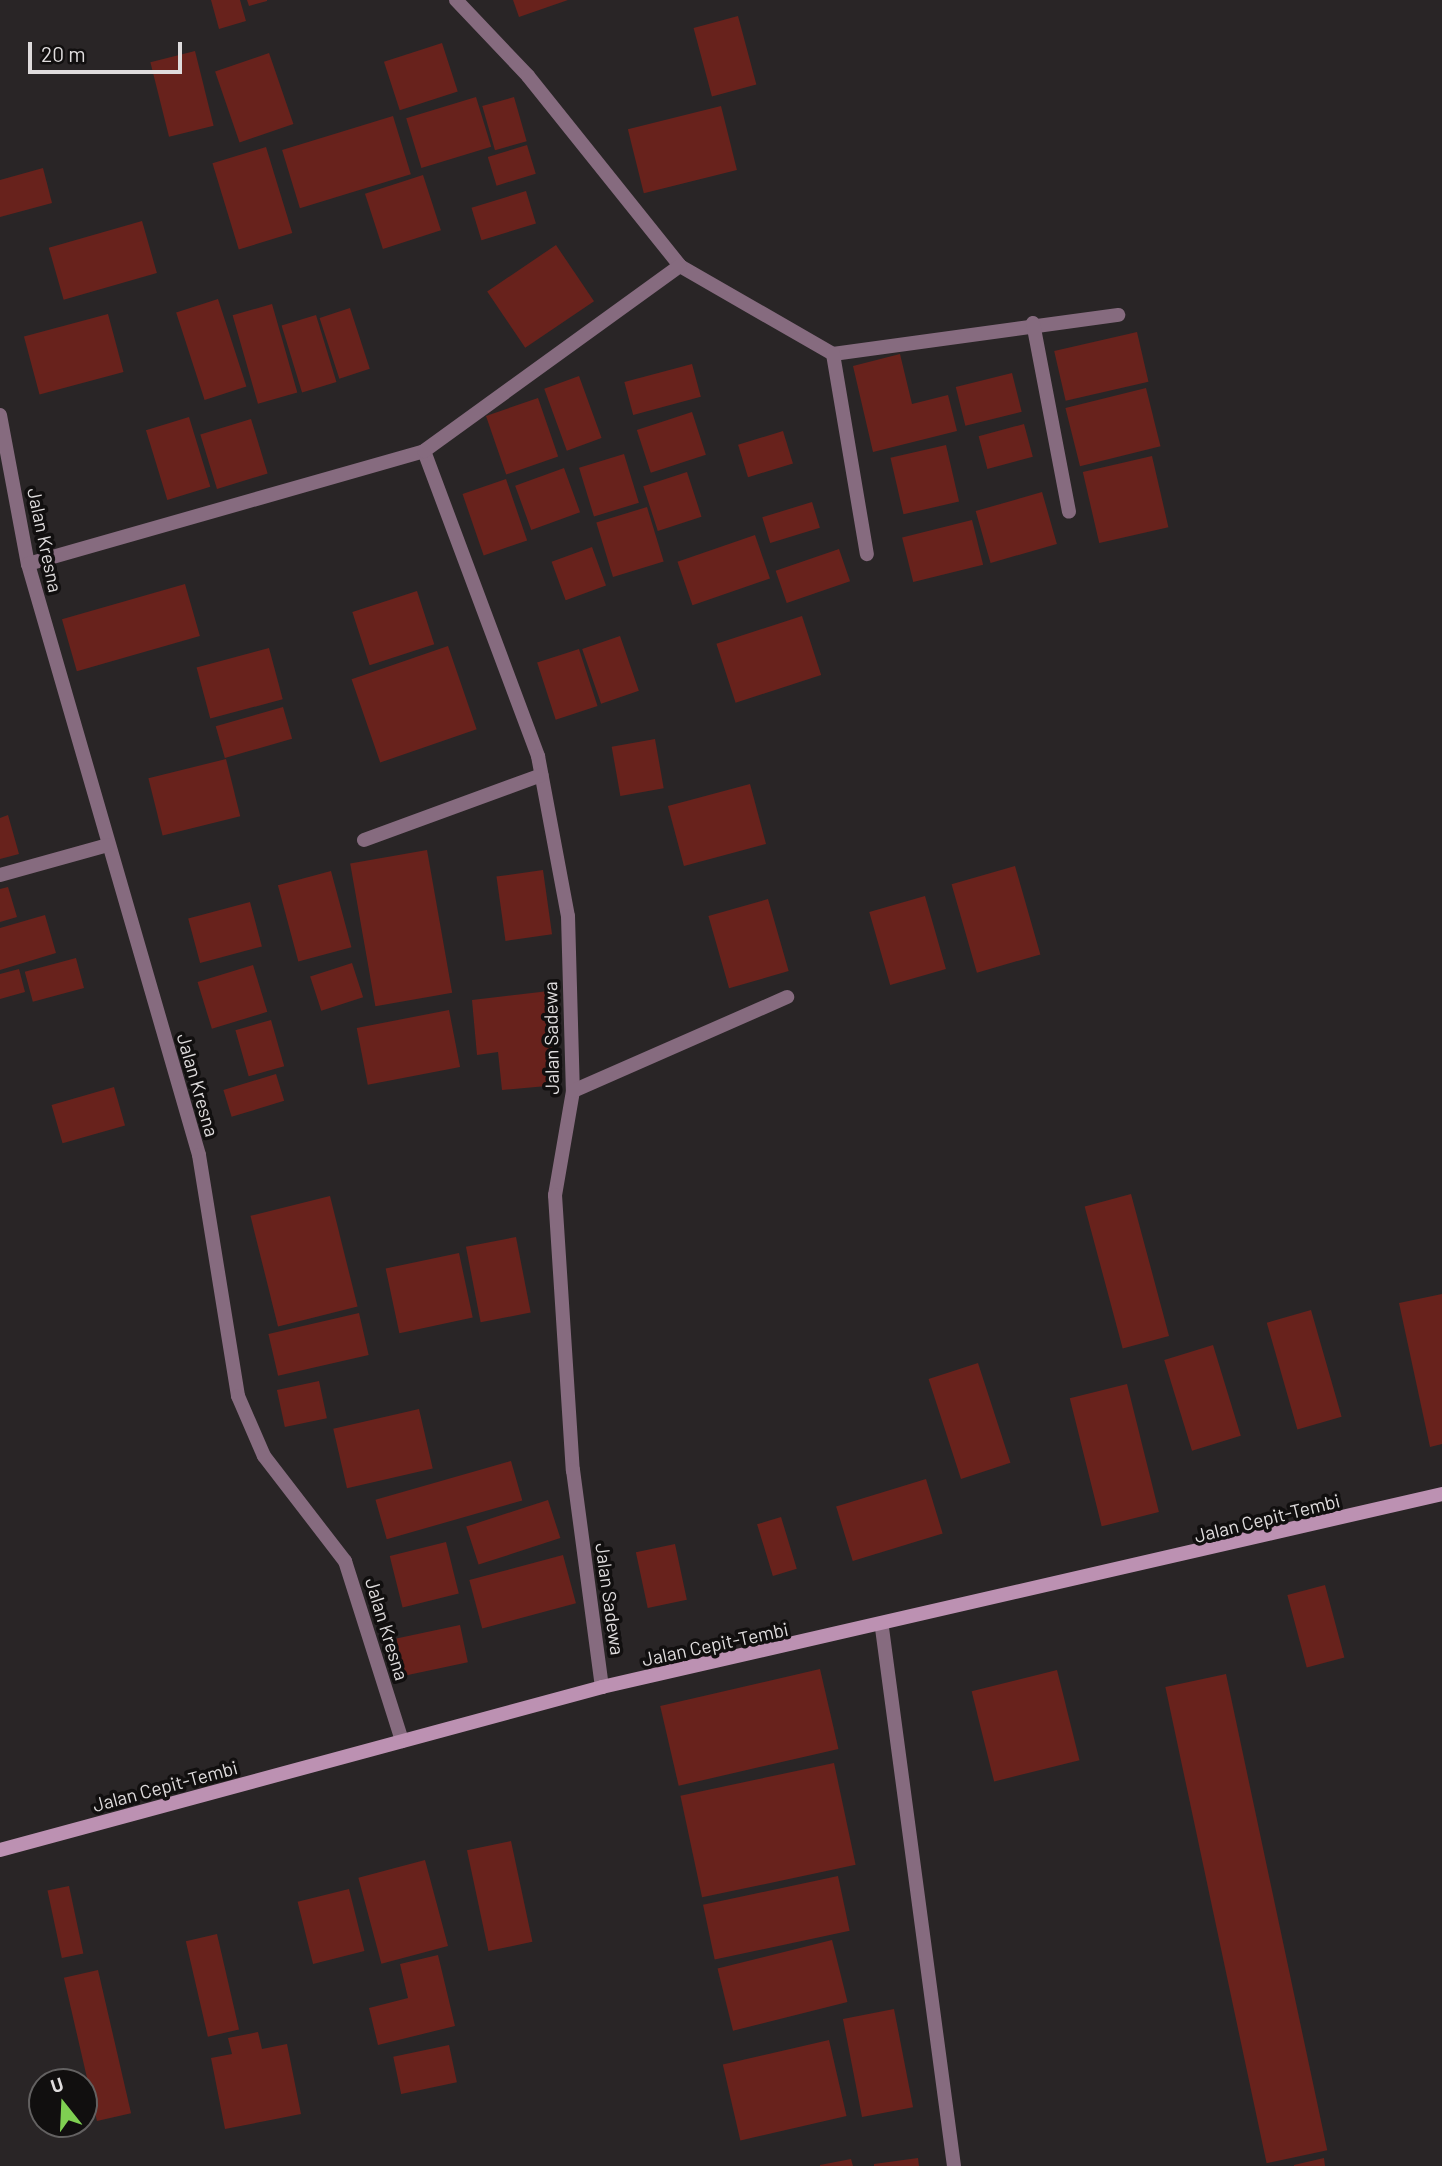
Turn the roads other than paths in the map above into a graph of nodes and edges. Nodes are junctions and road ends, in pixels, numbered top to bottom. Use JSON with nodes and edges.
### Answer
{"nodes":[{"id":1,"x":456,"y":0,"type":"edge"},
{"id":2,"x":680,"y":266,"type":"junction"},
{"id":3,"x":1118,"y":315,"type":"dead end"},
{"id":4,"x":1033,"y":323,"type":"junction"},
{"id":5,"x":833,"y":354,"type":"junction"},
{"id":6,"x":0,"y":415,"type":"edge"},
{"id":7,"x":424,"y":451,"type":"junction"},
{"id":8,"x":1069,"y":512,"type":"dead end"},
{"id":9,"x":867,"y":554,"type":"dead end"},
{"id":10,"x":28,"y":564,"type":"junction"},
{"id":11,"x":542,"y":775,"type":"junction"},
{"id":12,"x":364,"y":840,"type":"dead end"},
{"id":13,"x":108,"y":845,"type":"junction"},
{"id":14,"x":0,"y":876,"type":"edge"},
{"id":15,"x":787,"y":997,"type":"dead end"},
{"id":16,"x":573,"y":1091,"type":"junction"},
{"id":17,"x":1442,"y":1494,"type":"edge"},
{"id":18,"x":882,"y":1628,"type":"junction"},
{"id":19,"x":602,"y":1687,"type":"junction"},
{"id":20,"x":402,"y":1741,"type":"junction"},
{"id":21,"x":0,"y":1850,"type":"edge"},
{"id":22,"x":954,"y":2166,"type":"edge"}],
"edges":[{"from":1,"to":2,"type":"street"},
{"from":2,"to":5,"type":"street"},
{"from":2,"to":7,"type":"street"},
{"from":3,"to":4,"type":"street"},
{"from":4,"to":5,"type":"street"},
{"from":4,"to":8,"type":"street"},
{"from":5,"to":9,"type":"street"},
{"from":6,"to":10,"type":"street","name":"Jalan Kresna"},
{"from":7,"to":10,"type":"street"},
{"from":7,"to":11,"type":"street","name":"Jalan Sadewa"},
{"from":10,"to":13,"type":"street","name":"Jalan Kresna"},
{"from":11,"to":12,"type":"street"},
{"from":11,"to":16,"type":"street","name":"Jalan Sadewa"},
{"from":13,"to":14,"type":"street"},
{"from":13,"to":20,"type":"street","name":"Jalan Kresna"},
{"from":15,"to":16,"type":"street"},
{"from":16,"to":19,"type":"street","name":"Jalan Sadewa"},
{"from":17,"to":18,"type":"main road","name":"Jalan Cepit-Tembi"},
{"from":18,"to":19,"type":"main road","name":"Jalan Cepit-Tembi"},
{"from":18,"to":22,"type":"street"},
{"from":19,"to":20,"type":"main road","name":"Jalan Cepit-Tembi"},
{"from":20,"to":21,"type":"main road","name":"Jalan Cepit-Tembi"}]}
